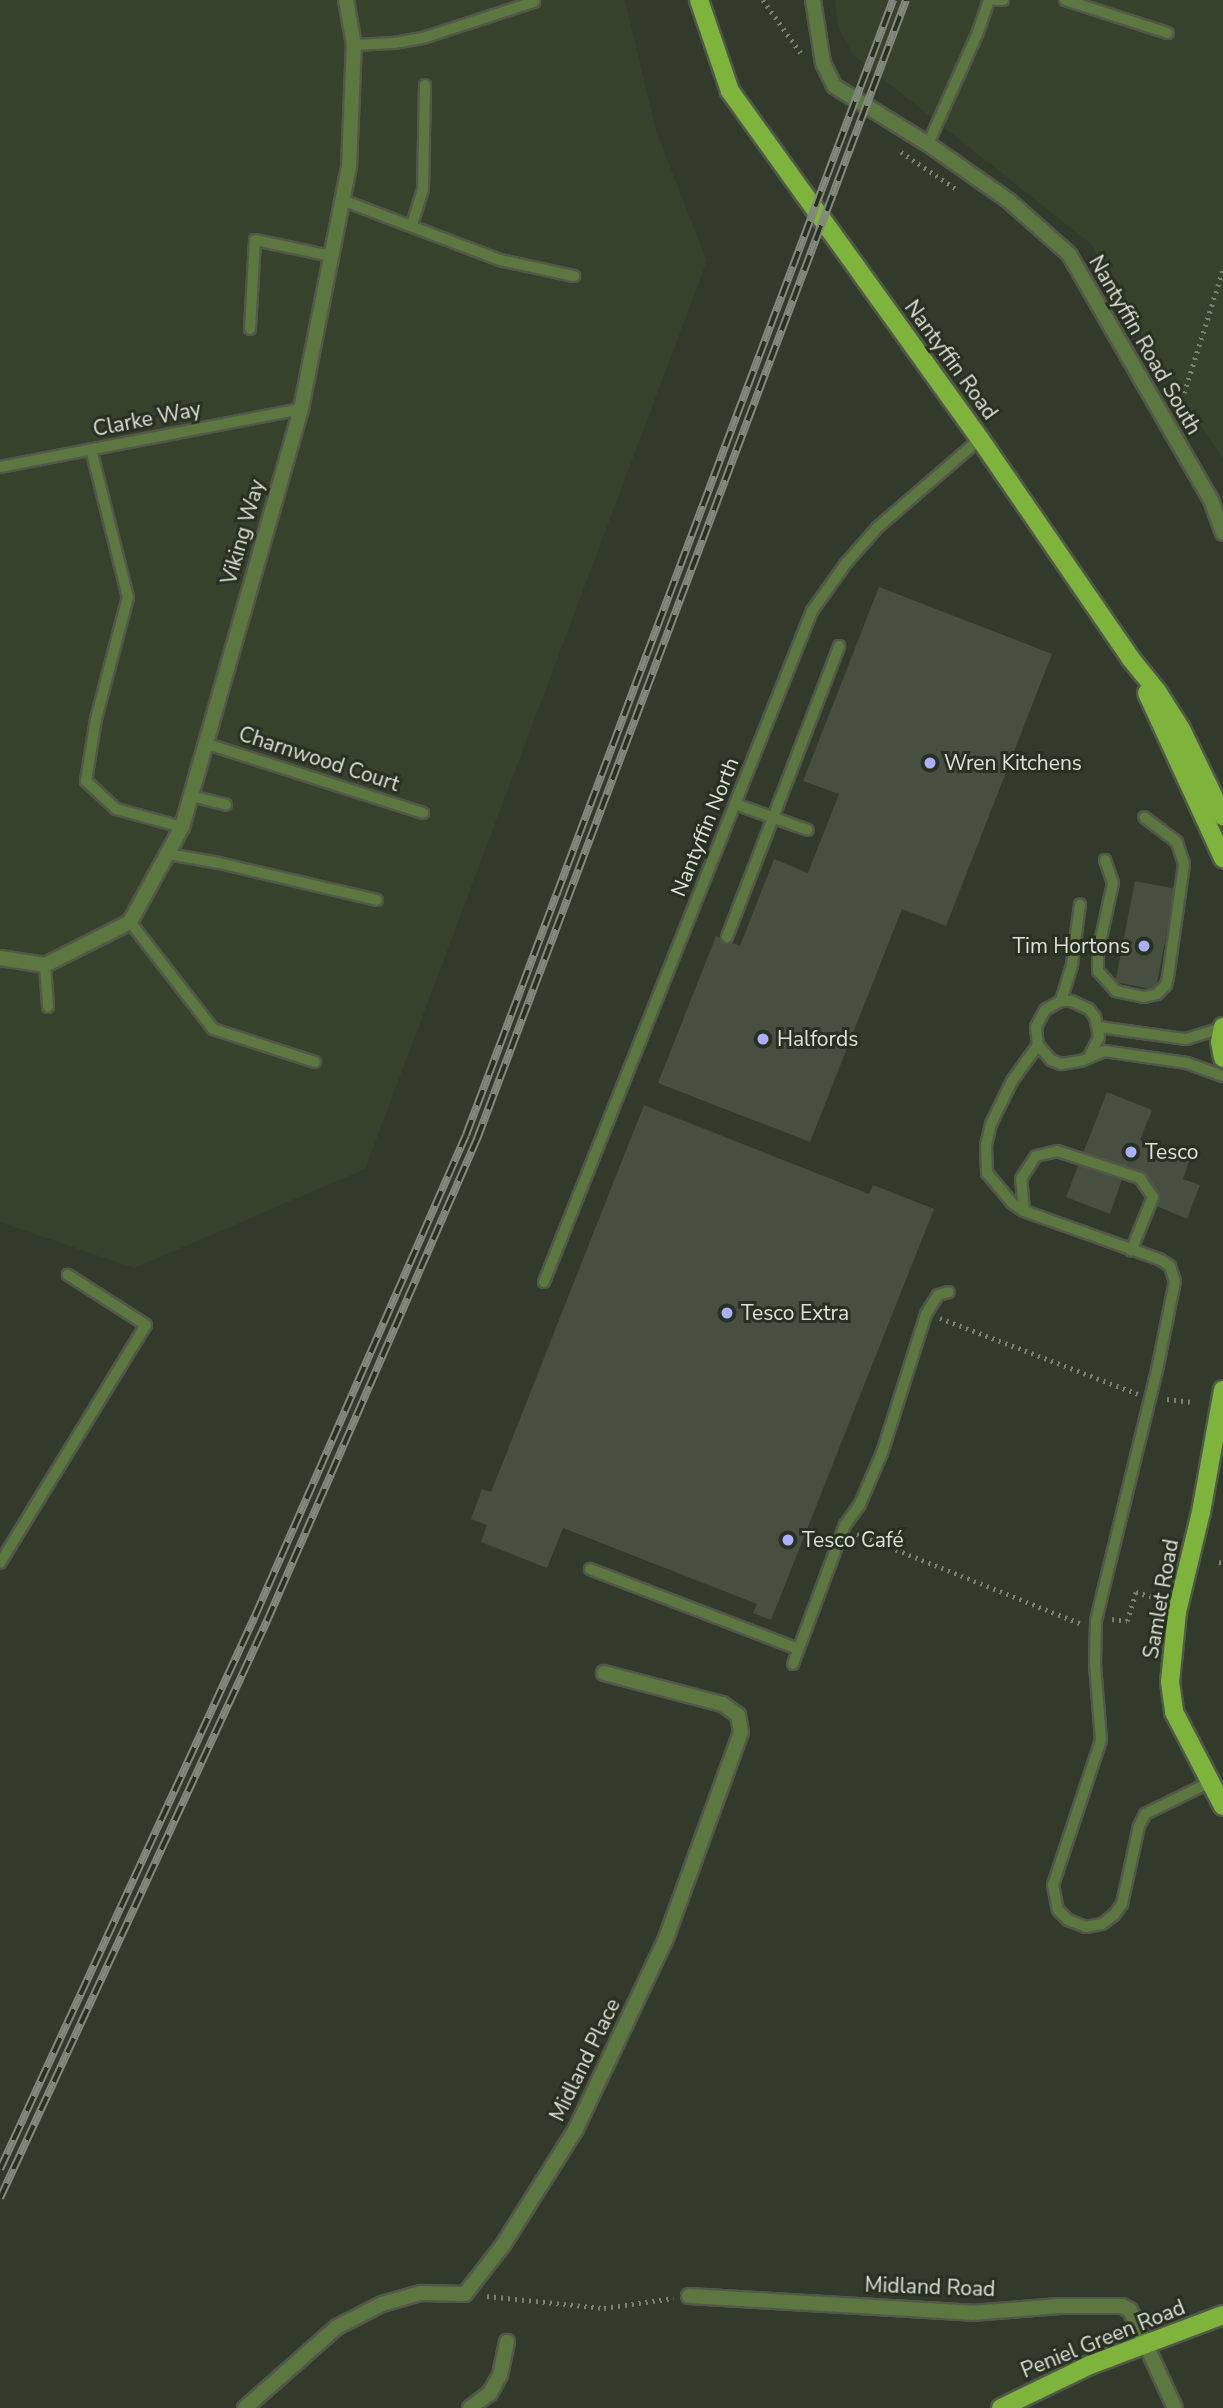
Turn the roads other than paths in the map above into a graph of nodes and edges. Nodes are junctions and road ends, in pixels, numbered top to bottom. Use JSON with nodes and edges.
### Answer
{"nodes":[{"id":1,"x":346,"y":0,"type":"edge"},
{"id":2,"x":699,"y":0,"type":"edge"},
{"id":3,"x":813,"y":0,"type":"edge"},
{"id":4,"x":989,"y":0,"type":"edge"},
{"id":5,"x":996,"y":0,"type":"edge"},
{"id":6,"x":1003,"y":0,"type":"edge"},
{"id":7,"x":1065,"y":0,"type":"edge"},
{"id":8,"x":534,"y":2,"type":"dead end"},
{"id":9,"x":1168,"y":33,"type":"dead end"},
{"id":10,"x":354,"y":44,"type":"junction"},
{"id":11,"x":425,"y":85,"type":"dead end"},
{"id":12,"x":928,"y":144,"type":"junction"},
{"id":13,"x":342,"y":200,"type":"junction"},
{"id":14,"x":412,"y":225,"type":"junction"},
{"id":15,"x":331,"y":256,"type":"junction"},
{"id":16,"x":574,"y":276,"type":"dead end"},
{"id":17,"x":250,"y":329,"type":"dead end"},
{"id":18,"x":301,"y":409,"type":"junction"},
{"id":19,"x":980,"y":439,"type":"junction"},
{"id":20,"x":91,"y":449,"type":"junction"},
{"id":21,"x":0,"y":467,"type":"edge"},
{"id":22,"x":1223,"y":533,"type":"edge"},
{"id":23,"x":839,"y":646,"type":"dead end"},
{"id":24,"x":1130,"y":659,"type":"junction"},
{"id":25,"x":204,"y":743,"type":"junction"},
{"id":26,"x":191,"y":796,"type":"junction"},
{"id":27,"x":735,"y":804,"type":"junction"},
{"id":28,"x":226,"y":805,"type":"dead end"},
{"id":29,"x":423,"y":813,"type":"dead end"},
{"id":30,"x":1223,"y":816,"type":"edge"},
{"id":31,"x":773,"y":817,"type":"junction"},
{"id":32,"x":1144,"y":817,"type":"dead end"},
{"id":33,"x":182,"y":827,"type":"junction"},
{"id":34,"x":808,"y":830,"type":"dead end"},
{"id":35,"x":1223,"y":852,"type":"edge"},
{"id":36,"x":168,"y":854,"type":"junction"},
{"id":37,"x":1223,"y":858,"type":"edge"},
{"id":38,"x":1105,"y":860,"type":"dead end"},
{"id":39,"x":377,"y":900,"type":"dead end"},
{"id":40,"x":1080,"y":905,"type":"dead end"},
{"id":41,"x":130,"y":922,"type":"junction"},
{"id":42,"x":727,"y":937,"type":"dead end"},
{"id":43,"x":0,"y":958,"type":"edge"},
{"id":44,"x":45,"y":965,"type":"junction"},
{"id":45,"x":1061,"y":1002,"type":"junction"},
{"id":46,"x":48,"y":1007,"type":"dead end"},
{"id":47,"x":1099,"y":1027,"type":"junction"},
{"id":48,"x":1223,"y":1028,"type":"edge"},
{"id":49,"x":1038,"y":1045,"type":"junction"},
{"id":50,"x":1090,"y":1055,"type":"junction"},
{"id":51,"x":1223,"y":1058,"type":"edge"},
{"id":52,"x":314,"y":1062,"type":"dead end"},
{"id":53,"x":1223,"y":1076,"type":"edge"},
{"id":54,"x":1024,"y":1211,"type":"junction"},
{"id":55,"x":1131,"y":1251,"type":"junction"},
{"id":56,"x":68,"y":1275,"type":"dead end"},
{"id":57,"x":544,"y":1282,"type":"dead end"},
{"id":58,"x":949,"y":1292,"type":"dead end"},
{"id":59,"x":1223,"y":1390,"type":"edge"},
{"id":60,"x":0,"y":1563,"type":"edge"},
{"id":61,"x":590,"y":1569,"type":"dead end"},
{"id":62,"x":798,"y":1649,"type":"junction"},
{"id":63,"x":793,"y":1664,"type":"dead end"},
{"id":64,"x":604,"y":1673,"type":"dead end"},
{"id":65,"x":1211,"y":1782,"type":"junction"},
{"id":66,"x":1223,"y":1806,"type":"edge"},
{"id":67,"x":689,"y":2296,"type":"road end"},
{"id":68,"x":1223,"y":2315,"type":"edge"},
{"id":69,"x":507,"y":2342,"type":"dead end"},
{"id":70,"x":1146,"y":2345,"type":"junction"},
{"id":71,"x":487,"y":2403,"type":"edge"},
{"id":72,"x":244,"y":2408,"type":"edge"},
{"id":73,"x":470,"y":2408,"type":"edge"},
{"id":74,"x":1001,"y":2408,"type":"edge"},
{"id":75,"x":1175,"y":2408,"type":"edge"}],
"edges":[{"from":1,"to":10,"type":"street","name":"Viking Way"},
{"from":2,"to":19,"type":"main road","name":"Nantyffin Road"},
{"from":3,"to":12,"type":"street","name":"Nantyffin Road South"},
{"from":4,"to":12,"type":"lane"},
{"from":5,"to":6,"type":"lane"},
{"from":7,"to":9,"type":"lane"},
{"from":8,"to":10,"type":"lane"},
{"from":10,"to":13,"type":"street","name":"Viking Way"},
{"from":11,"to":14,"type":"lane"},
{"from":12,"to":22,"type":"street","name":"Nantyffin Road South"},
{"from":13,"to":14,"type":"lane"},
{"from":13,"to":15,"type":"street","name":"Viking Way"},
{"from":14,"to":16,"type":"lane"},
{"from":15,"to":17,"type":"lane"},
{"from":15,"to":18,"type":"street","name":"Viking Way"},
{"from":18,"to":20,"type":"lane","name":"Clarke Way"},
{"from":18,"to":25,"type":"street","name":"Viking Way"},
{"from":19,"to":24,"type":"main road","name":"Nantyffin Road"},
{"from":19,"to":27,"type":"lane","name":"Nantyffin North"},
{"from":20,"to":21,"type":"lane","name":"Clarke Way"},
{"from":20,"to":33,"type":"lane"},
{"from":23,"to":31,"type":"lane"},
{"from":24,"to":30,"type":"main road","name":"Nantyffin Road"},
{"from":24,"to":35,"type":"main road","name":"Nantyffin Road"},
{"from":25,"to":26,"type":"street","name":"Viking Way"},
{"from":25,"to":29,"type":"lane","name":"Charnwood Court"},
{"from":26,"to":28,"type":"lane"},
{"from":26,"to":33,"type":"street","name":"Viking Way"},
{"from":27,"to":31,"type":"lane"},
{"from":27,"to":57,"type":"lane","name":"Nantyffin North"},
{"from":31,"to":34,"type":"lane"},
{"from":31,"to":42,"type":"lane"},
{"from":32,"to":38,"type":"lane"},
{"from":33,"to":36,"type":"street","name":"Viking Way"},
{"from":35,"to":37,"type":"main road","name":"Nantyffin Road"},
{"from":36,"to":39,"type":"lane"},
{"from":36,"to":41,"type":"street","name":"Viking Way"},
{"from":40,"to":45,"type":"lane"},
{"from":41,"to":44,"type":"street"},
{"from":41,"to":52,"type":"lane"},
{"from":43,"to":44,"type":"street"},
{"from":44,"to":46,"type":"lane"},
{"from":45,"to":47,"type":"lane"},
{"from":45,"to":49,"type":"lane"},
{"from":47,"to":48,"type":"lane"},
{"from":47,"to":50,"type":"lane"},
{"from":48,"to":51,"type":"main road"},
{"from":49,"to":50,"type":"lane"},
{"from":49,"to":54,"type":"lane"},
{"from":50,"to":53,"type":"lane"},
{"from":54,"to":55,"type":"lane"},
{"from":54,"to":55,"type":"lane"},
{"from":55,"to":65,"type":"lane"},
{"from":56,"to":60,"type":"lane"},
{"from":58,"to":62,"type":"lane"},
{"from":59,"to":65,"type":"main road","name":"Samlet Road"},
{"from":61,"to":62,"type":"lane"},
{"from":62,"to":63,"type":"lane"},
{"from":64,"to":72,"type":"street","name":"Midland Place"},
{"from":65,"to":66,"type":"main road","name":"Samlet Road"},
{"from":67,"to":70,"type":"street","name":"Midland Road"},
{"from":68,"to":70,"type":"main road","name":"Peniel Green Road"},
{"from":69,"to":71,"type":"street"},
{"from":70,"to":74,"type":"main road","name":"Peniel Green Road"},
{"from":70,"to":75,"type":"street"},
{"from":71,"to":73,"type":"street"}]}
